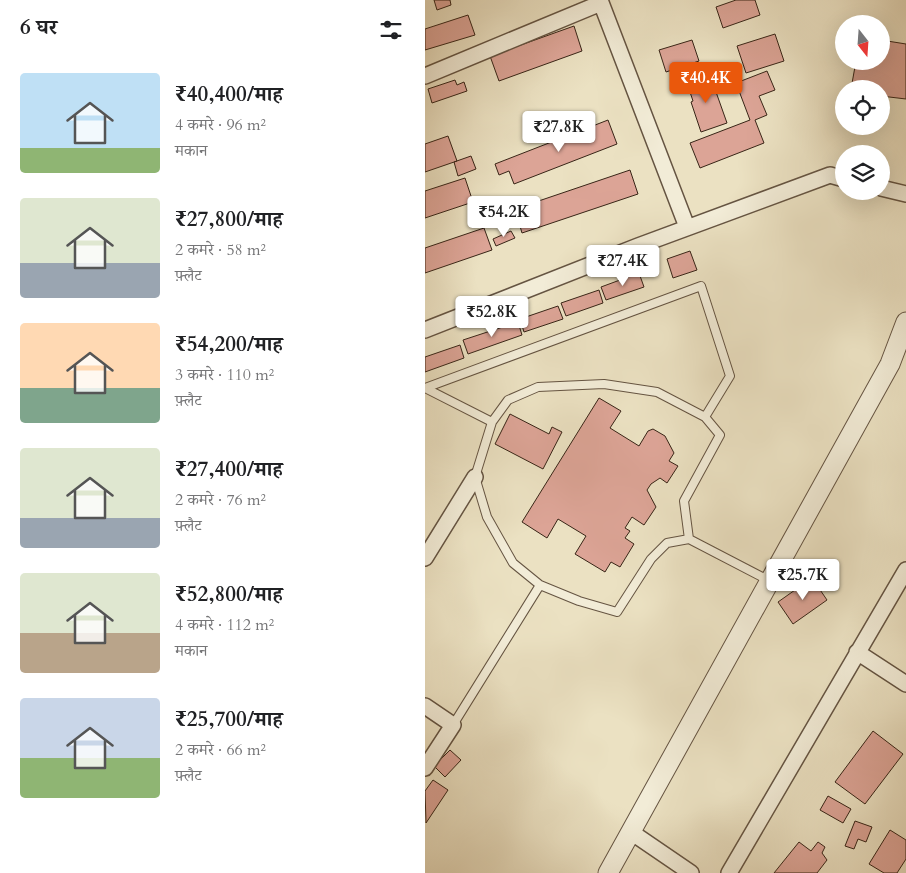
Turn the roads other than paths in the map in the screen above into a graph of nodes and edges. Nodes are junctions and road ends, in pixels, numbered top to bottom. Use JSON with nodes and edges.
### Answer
{"nodes":[{"id":1,"x":601,"y":1,"type":"edge"},
{"id":2,"x":425,"y":76,"type":"edge"},
{"id":3,"x":835,"y":176,"type":"edge"},
{"id":4,"x":890,"y":190,"type":"edge"},
{"id":5,"x":906,"y":194,"type":"edge"},
{"id":6,"x":687,"y":228,"type":"junction"},
{"id":7,"x":906,"y":322,"type":"edge"},
{"id":8,"x":425,"y":330,"type":"edge"},
{"id":9,"x":425,"y":388,"type":"edge"},
{"id":10,"x":705,"y":417,"type":"junction"},
{"id":11,"x":492,"y":422,"type":"junction"},
{"id":12,"x":475,"y":478,"type":"junction"},
{"id":13,"x":689,"y":539,"type":"junction"},
{"id":14,"x":425,"y":558,"type":"edge"},
{"id":15,"x":906,"y":570,"type":"edge"},
{"id":16,"x":770,"y":581,"type":"junction"},
{"id":17,"x":540,"y":585,"type":"junction"},
{"id":18,"x":857,"y":652,"type":"junction"},
{"id":19,"x":906,"y":684,"type":"edge"},
{"id":20,"x":425,"y":706,"type":"edge"},
{"id":21,"x":453,"y":724,"type":"junction"},
{"id":22,"x":425,"y":768,"type":"edge"},
{"id":23,"x":631,"y":832,"type":"junction"},
{"id":24,"x":608,"y":873,"type":"edge"},
{"id":25,"x":691,"y":873,"type":"edge"},
{"id":26,"x":729,"y":873,"type":"edge"}],
"edges":[{"from":1,"to":2,"type":"street"},
{"from":1,"to":6,"type":"street"},
{"from":3,"to":6,"type":"street"},
{"from":4,"to":5,"type":"street"},
{"from":6,"to":8,"type":"street"},
{"from":7,"to":16,"type":"street"},
{"from":9,"to":10,"type":"lane"},
{"from":9,"to":11,"type":"lane"},
{"from":10,"to":11,"type":"lane"},
{"from":10,"to":13,"type":"lane"},
{"from":11,"to":12,"type":"lane"},
{"from":12,"to":14,"type":"street"},
{"from":12,"to":17,"type":"lane"},
{"from":13,"to":16,"type":"lane"},
{"from":13,"to":17,"type":"lane"},
{"from":15,"to":18,"type":"street"},
{"from":16,"to":23,"type":"street"},
{"from":17,"to":21,"type":"lane"},
{"from":18,"to":19,"type":"street"},
{"from":18,"to":26,"type":"street"},
{"from":20,"to":21,"type":"street"},
{"from":21,"to":22,"type":"street"},
{"from":23,"to":24,"type":"street"},
{"from":23,"to":25,"type":"street"}]}
